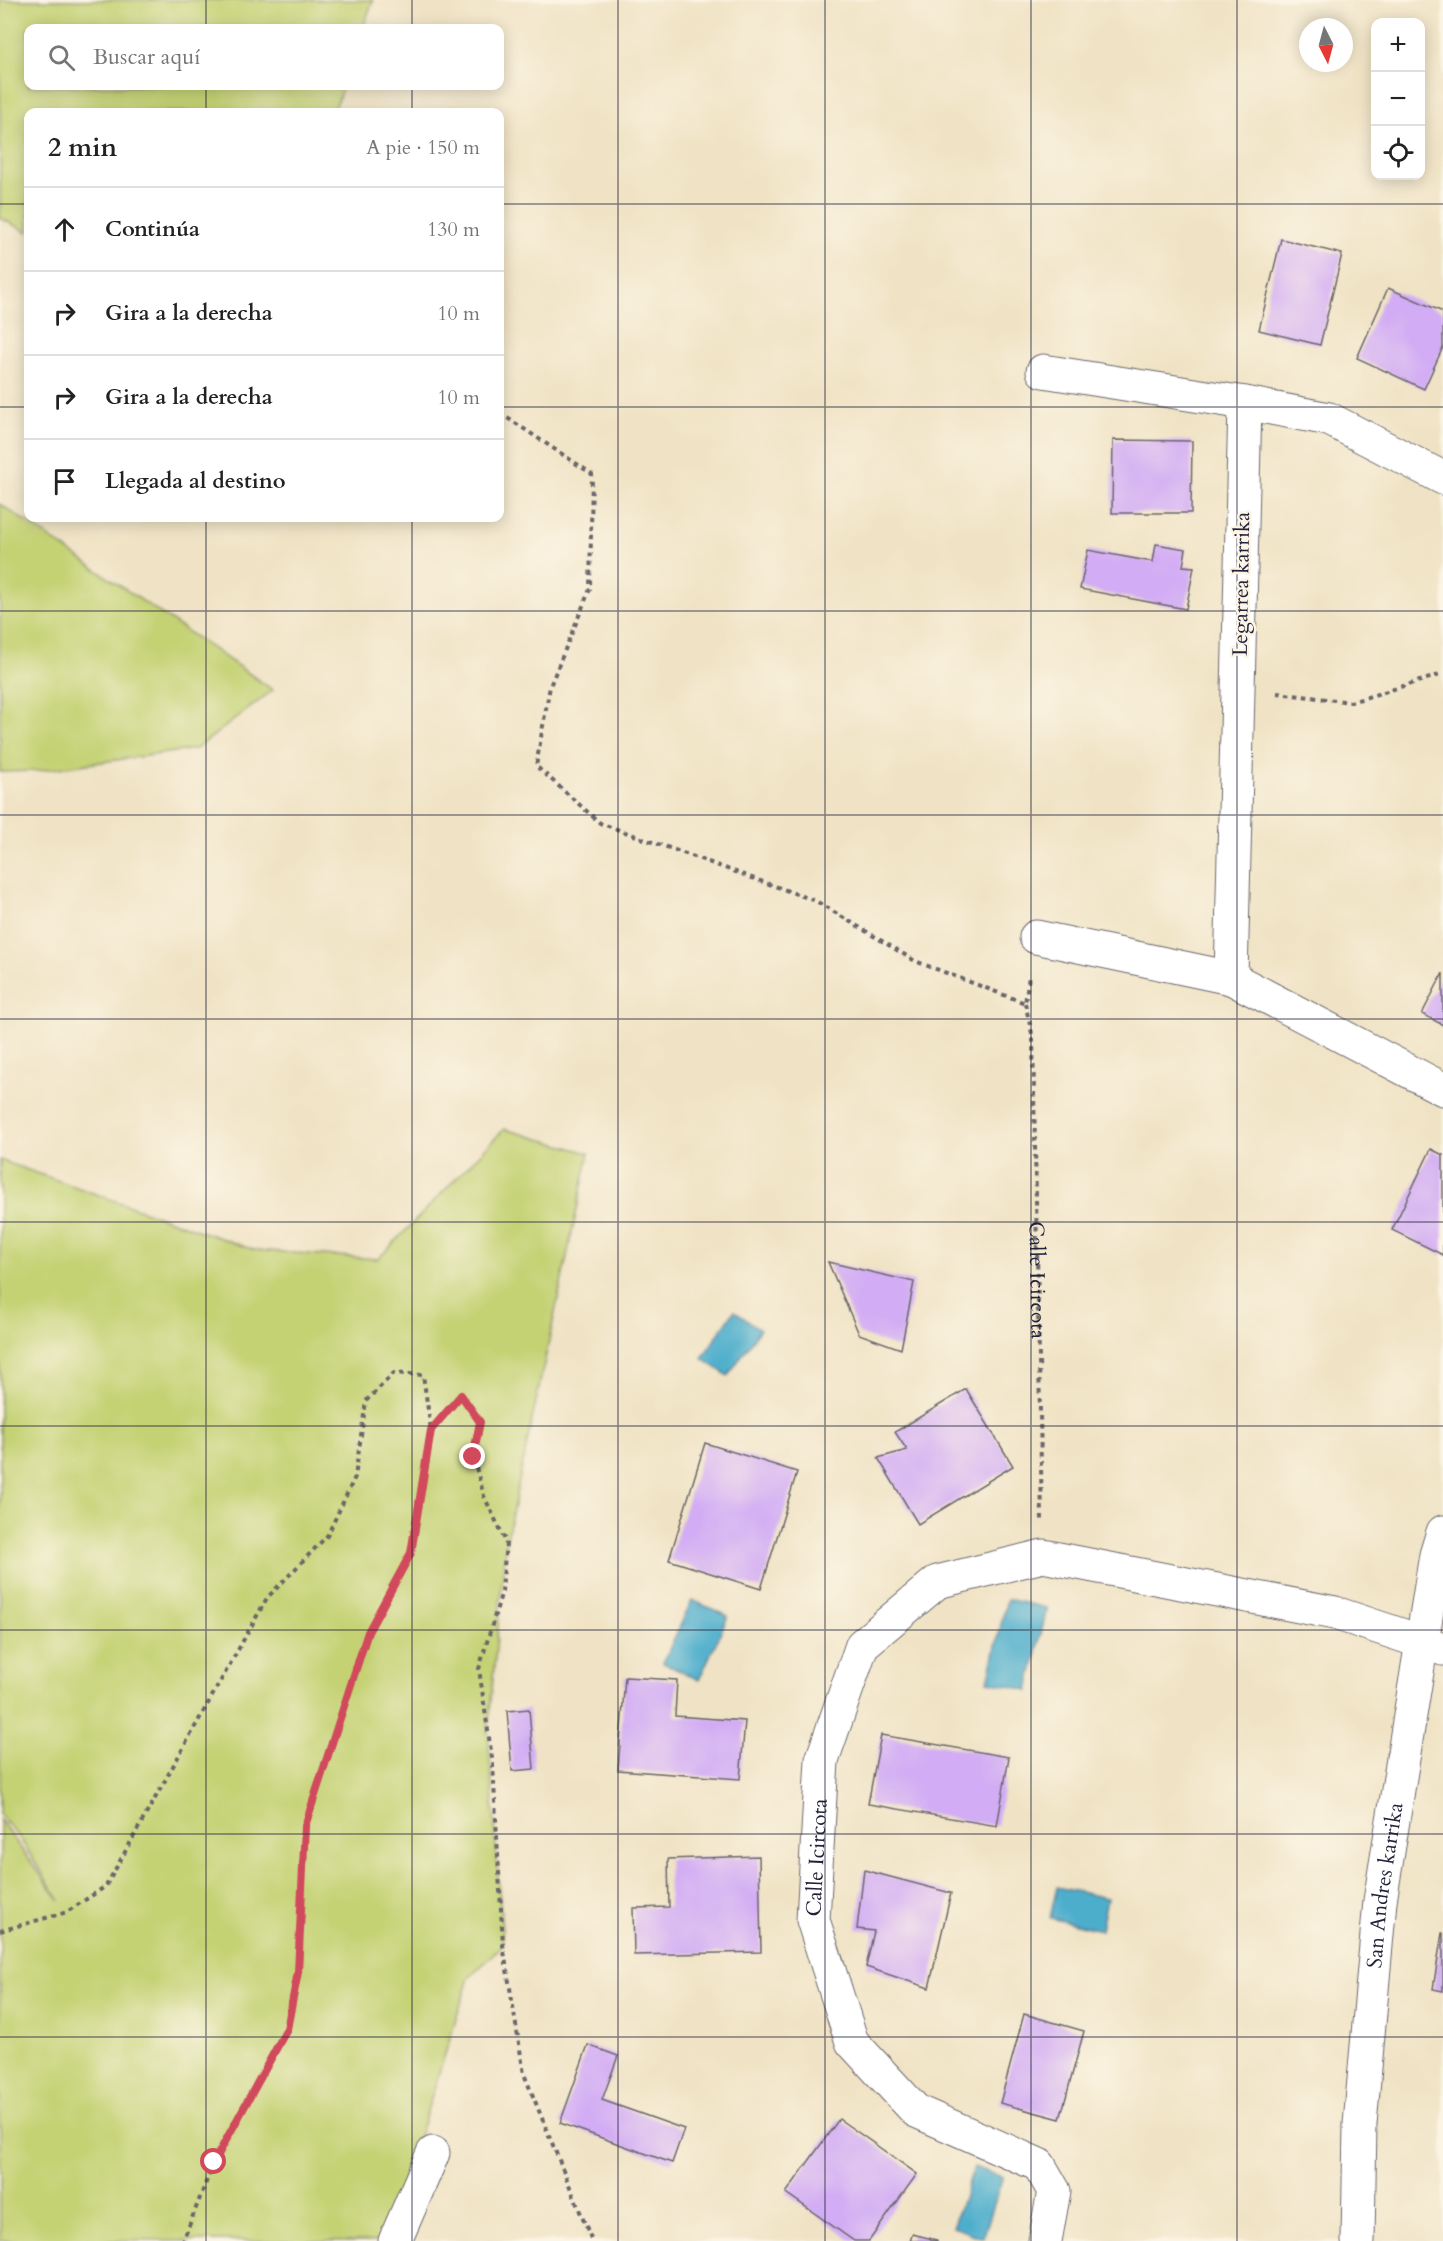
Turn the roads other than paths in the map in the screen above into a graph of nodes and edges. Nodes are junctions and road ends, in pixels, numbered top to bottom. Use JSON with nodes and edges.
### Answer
{"nodes":[{"id":1,"x":1043,"y":371,"type":"dead end"},
{"id":2,"x":1245,"y":403,"type":"junction"},
{"id":3,"x":1443,"y":478,"type":"edge"},
{"id":4,"x":1036,"y":937,"type":"road end"},
{"id":5,"x":1231,"y":978,"type":"junction"},
{"id":6,"x":1443,"y":1089,"type":"edge"},
{"id":7,"x":1443,"y":1532,"type":"edge"},
{"id":8,"x":1432,"y":1646,"type":"edge"},
{"id":9,"x":434,"y":2153,"type":"dead end"},
{"id":10,"x":395,"y":2241,"type":"edge"},
{"id":11,"x":1045,"y":2241,"type":"edge"},
{"id":12,"x":1358,"y":2241,"type":"edge"}],
"edges":[{"from":1,"to":2,"type":"street"},
{"from":2,"to":3,"type":"street"},
{"from":2,"to":5,"type":"street","name":"Legarrea karrika"},
{"from":4,"to":5,"type":"street"},
{"from":5,"to":6,"type":"street"},
{"from":7,"to":8,"type":"street","name":"San Andres karrika"},
{"from":8,"to":11,"type":"street","name":"Calle Icircota"},
{"from":8,"to":12,"type":"street","name":"San Andres karrika"},
{"from":9,"to":10,"type":"street"}]}
